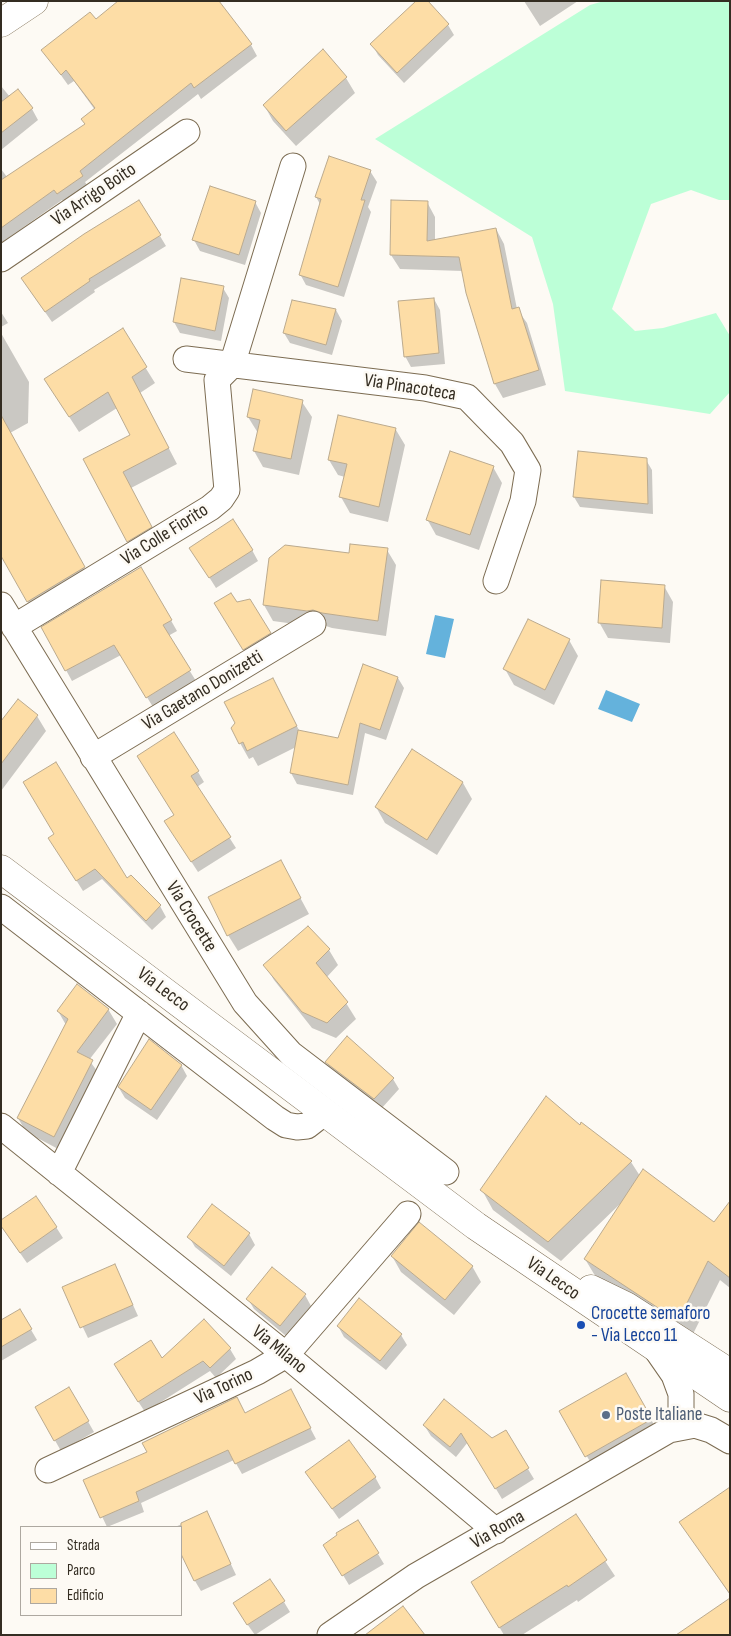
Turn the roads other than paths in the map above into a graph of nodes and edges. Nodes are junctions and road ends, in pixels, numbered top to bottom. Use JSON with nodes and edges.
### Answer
{"nodes":[{"id":1,"x":34,"y":1,"type":"edge"},
{"id":2,"x":1,"y":23,"type":"edge"},
{"id":3,"x":187,"y":132,"type":"dead end"},
{"id":4,"x":293,"y":166,"type":"dead end"},
{"id":5,"x":1,"y":259,"type":"edge"},
{"id":6,"x":186,"y":359,"type":"dead end"},
{"id":7,"x":232,"y":364,"type":"junction"},
{"id":8,"x":496,"y":581,"type":"dead end"},
{"id":9,"x":1,"y":605,"type":"edge"},
{"id":10,"x":313,"y":624,"type":"dead end"},
{"id":11,"x":14,"y":627,"type":"junction"},
{"id":12,"x":93,"y":758,"type":"junction"},
{"id":13,"x":1,"y":869,"type":"edge"},
{"id":14,"x":1,"y":908,"type":"edge"},
{"id":15,"x":139,"y":1013,"type":"junction"},
{"id":16,"x":325,"y":1112,"type":"junction"},
{"id":17,"x":1,"y":1126,"type":"edge"},
{"id":18,"x":446,"y":1172,"type":"dead end"},
{"id":19,"x":59,"y":1173,"type":"junction"},
{"id":20,"x":408,"y":1214,"type":"dead end"},
{"id":21,"x":476,"y":1226,"type":"junction"},
{"id":22,"x":656,"y":1349,"type":"junction"},
{"id":23,"x":286,"y":1355,"type":"junction"},
{"id":24,"x":730,"y":1373,"type":"edge"},
{"id":25,"x":730,"y":1398,"type":"edge"},
{"id":26,"x":669,"y":1430,"type":"junction"},
{"id":27,"x":730,"y":1441,"type":"edge"},
{"id":28,"x":48,"y":1470,"type":"dead end"},
{"id":29,"x":496,"y":1531,"type":"junction"},
{"id":30,"x":330,"y":1635,"type":"edge"}],
"edges":[{"from":1,"to":2,"type":"main road"},
{"from":3,"to":5,"type":"street","name":"Via Arrigo Boito"},
{"from":4,"to":7,"type":"street","name":"Via Colle Fiorito"},
{"from":6,"to":7,"type":"street","name":"Via Pinacoteca"},
{"from":7,"to":8,"type":"street","name":"Via Pinacoteca"},
{"from":7,"to":11,"type":"street","name":"Via Colle Fiorito"},
{"from":9,"to":11,"type":"street","name":"Via Crocette"},
{"from":10,"to":12,"type":"street","name":"Via Gaetano Donizetti"},
{"from":11,"to":12,"type":"street","name":"Via Crocette"},
{"from":12,"to":18,"type":"street","name":"Via Crocette"},
{"from":13,"to":16,"type":"main road","name":"Via Lecco"},
{"from":14,"to":15,"type":"street","name":"Via Lecco"},
{"from":15,"to":16,"type":"street","name":"Via Lecco"},
{"from":15,"to":19,"type":"street"},
{"from":16,"to":21,"type":"main road","name":"Via Lecco"},
{"from":17,"to":19,"type":"street","name":"Via Milano"},
{"from":19,"to":23,"type":"street","name":"Via Milano"},
{"from":20,"to":23,"type":"street","name":"Via Torino"},
{"from":21,"to":22,"type":"main road","name":"Via Lecco"},
{"from":21,"to":24,"type":"main road","name":"Via Lecco"},
{"from":22,"to":25,"type":"main road","name":"Via Lecco"},
{"from":22,"to":26,"type":"street","name":"Via Roma"},
{"from":23,"to":28,"type":"street","name":"Via Torino"},
{"from":23,"to":29,"type":"street","name":"Via Milano"},
{"from":26,"to":27,"type":"street","name":"Via Roma"},
{"from":26,"to":29,"type":"street","name":"Via Roma"},
{"from":29,"to":30,"type":"street","name":"Via Roma"}]}
